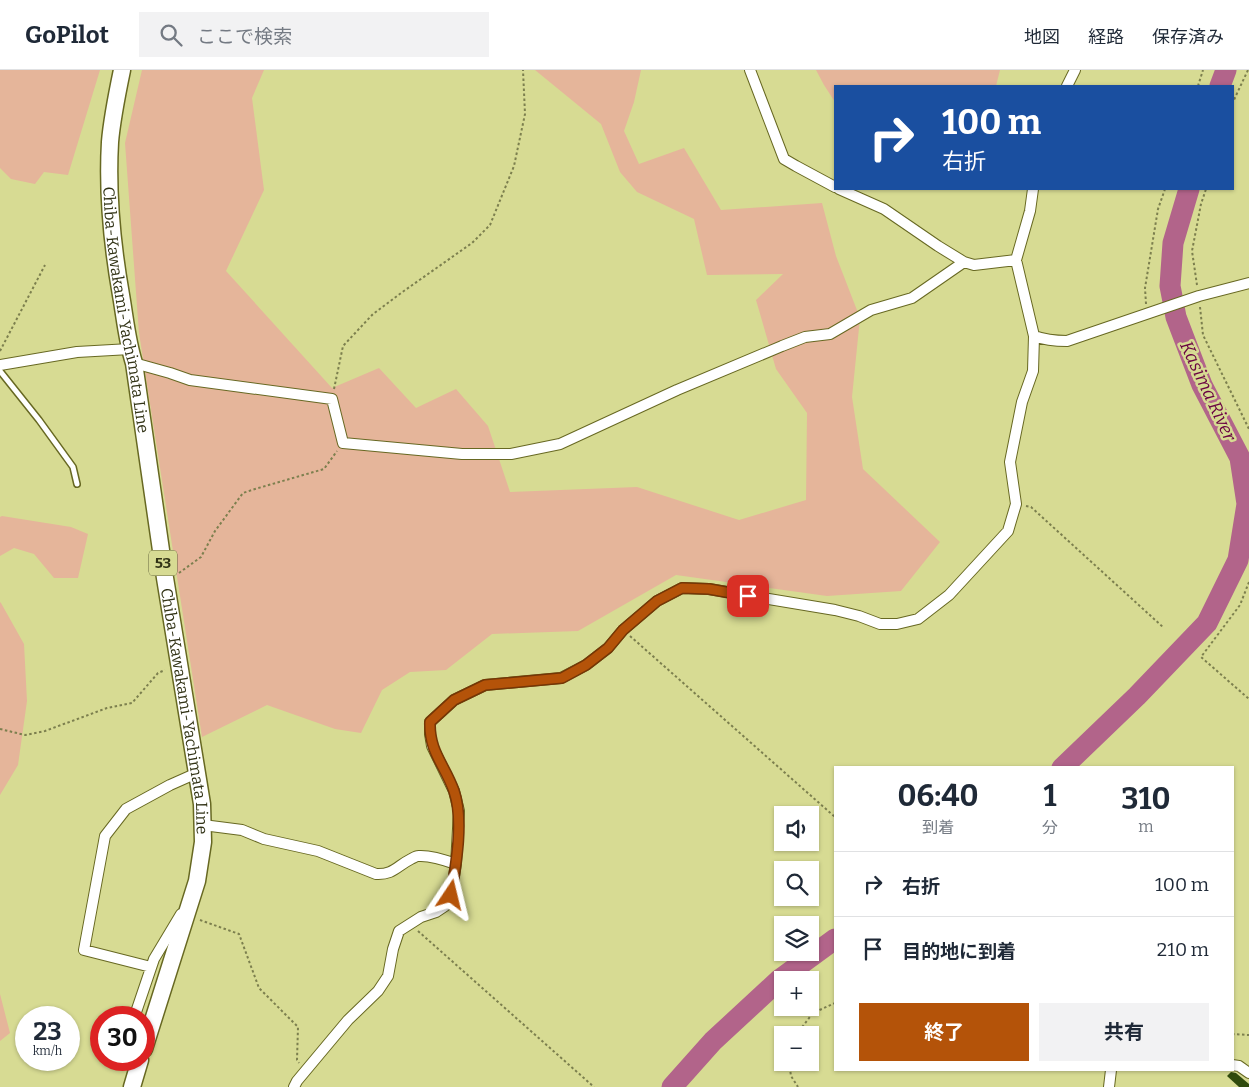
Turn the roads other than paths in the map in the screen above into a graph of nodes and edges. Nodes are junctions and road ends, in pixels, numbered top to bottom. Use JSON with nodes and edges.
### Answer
{"nodes":[{"id":1,"x":122,"y":70,"type":"edge"},
{"id":2,"x":750,"y":70,"type":"edge"},
{"id":3,"x":1075,"y":70,"type":"edge"},
{"id":4,"x":1067,"y":85,"type":"edge"},
{"id":5,"x":834,"y":186,"type":"edge"},
{"id":6,"x":841,"y":190,"type":"edge"},
{"id":7,"x":1033,"y":190,"type":"edge"},
{"id":8,"x":1016,"y":260,"type":"junction"},
{"id":9,"x":964,"y":262,"type":"junction"},
{"id":10,"x":1249,"y":283,"type":"edge"},
{"id":11,"x":1034,"y":336,"type":"junction"},
{"id":12,"x":132,"y":356,"type":"junction"},
{"id":13,"x":0,"y":365,"type":"edge"},
{"id":14,"x":0,"y":371,"type":"edge"},
{"id":15,"x":77,"y":484,"type":"dead end"},
{"id":16,"x":197,"y":773,"type":"junction"},
{"id":17,"x":203,"y":825,"type":"junction"},
{"id":18,"x":456,"y":864,"type":"junction"},
{"id":19,"x":192,"y":896,"type":"junction"},
{"id":20,"x":152,"y":967,"type":"junction"},
{"id":21,"x":138,"y":1006,"type":"edge"},
{"id":22,"x":155,"y":1014,"type":"edge"},
{"id":23,"x":1234,"y":1065,"type":"edge"},
{"id":24,"x":134,"y":1071,"type":"edge"},
{"id":25,"x":137,"y":1071,"type":"edge"},
{"id":26,"x":1110,"y":1071,"type":"edge"},
{"id":27,"x":1249,"y":1073,"type":"edge"},
{"id":28,"x":133,"y":1084,"type":"edge"},
{"id":29,"x":294,"y":1087,"type":"edge"},
{"id":30,"x":1109,"y":1087,"type":"edge"}],
"edges":[{"from":1,"to":12,"type":"main road","name":"Chiba-Kawakami-Yachimata Line","number":"53"},
{"from":2,"to":5,"type":"street"},
{"from":3,"to":4,"type":"street"},
{"from":6,"to":9,"type":"street"},
{"from":7,"to":8,"type":"street"},
{"from":8,"to":9,"type":"street"},
{"from":8,"to":11,"type":"street"},
{"from":9,"to":12,"type":"street"},
{"from":10,"to":11,"type":"street"},
{"from":11,"to":18,"type":"street"},
{"from":12,"to":13,"type":"street"},
{"from":12,"to":16,"type":"main road","name":"Chiba-Kawakami-Yachimata Line","number":"53"},
{"from":14,"to":15,"type":"lane"},
{"from":16,"to":17,"type":"main road","name":"Chiba-Kawakami-Yachimata Line","number":"53"},
{"from":16,"to":20,"type":"street"},
{"from":17,"to":18,"type":"street"},
{"from":17,"to":19,"type":"main road","name":"Chiba-Kawakami-Yachimata Line","number":"53"},
{"from":18,"to":29,"type":"street"},
{"from":19,"to":20,"type":"street"},
{"from":19,"to":22,"type":"main road","name":"Chiba-Kawakami-Yachimata Line","number":"53"},
{"from":20,"to":21,"type":"street"},
{"from":23,"to":27,"type":"street"},
{"from":24,"to":28,"type":"street"},
{"from":25,"to":28,"type":"main road"},
{"from":26,"to":30,"type":"street"}]}
